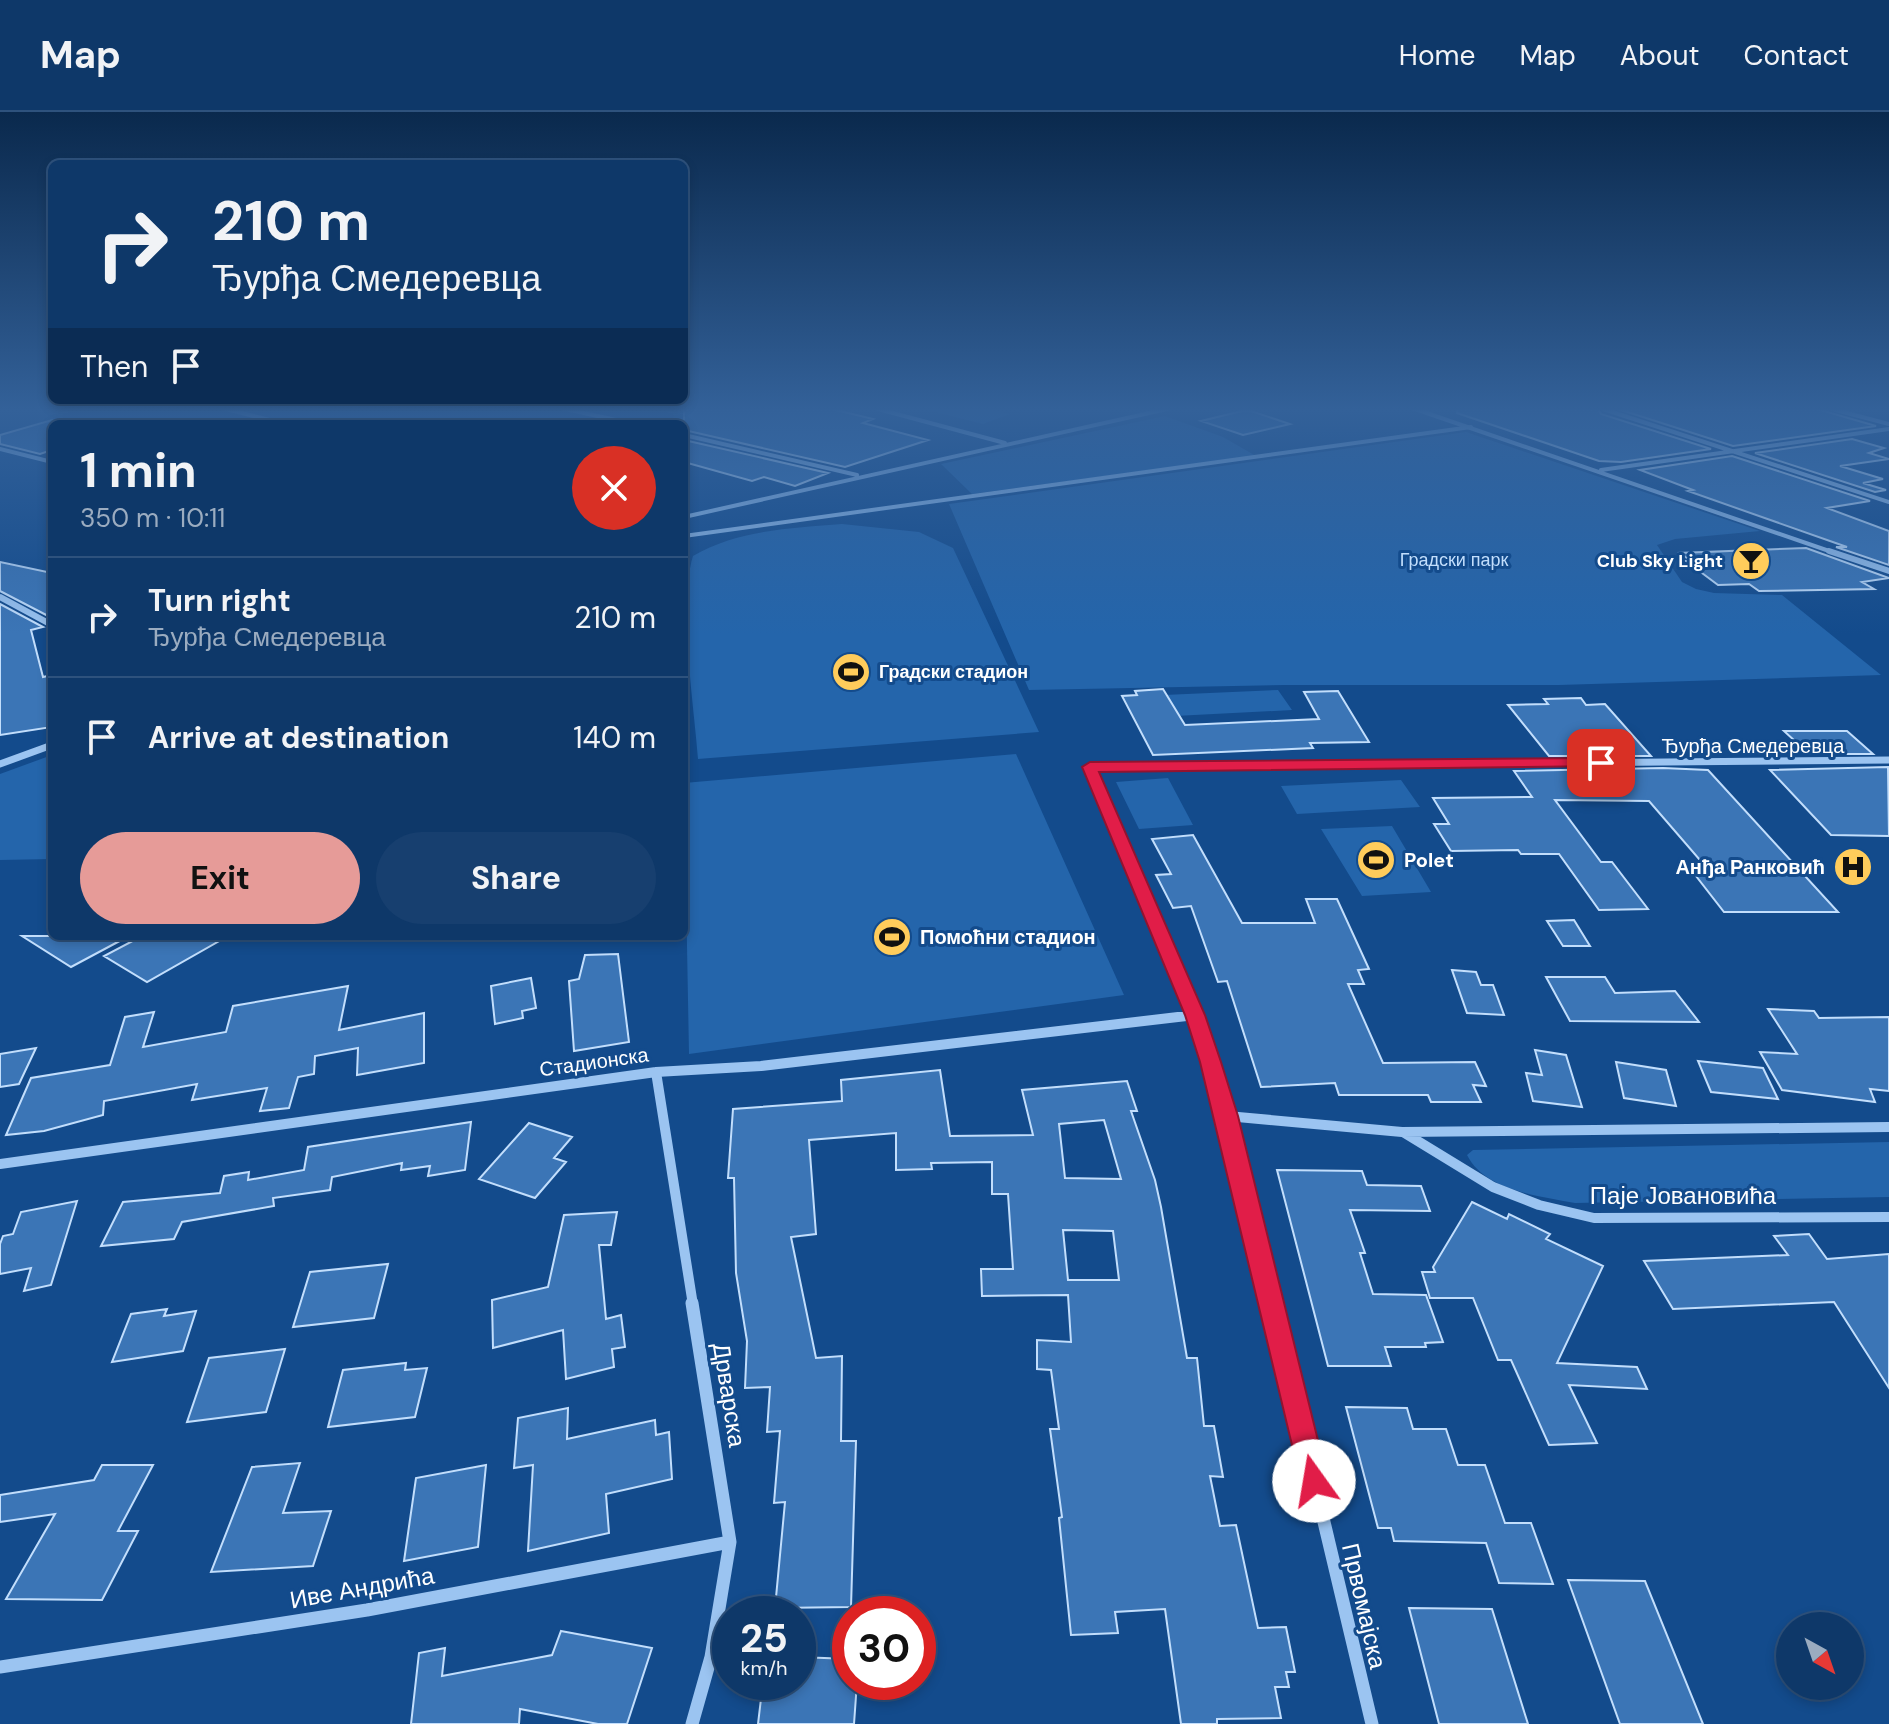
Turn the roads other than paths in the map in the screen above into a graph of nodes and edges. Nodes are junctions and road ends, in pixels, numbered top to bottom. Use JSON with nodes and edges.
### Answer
{"nodes":[{"id":1,"x":829,"y":484,"type":"edge"},
{"id":2,"x":1058,"y":484,"type":"edge"},
{"id":3,"x":1641,"y":484,"type":"edge"},
{"id":4,"x":1835,"y":484,"type":"edge"},
{"id":5,"x":1889,"y":502,"type":"edge"},
{"id":6,"x":688,"y":516,"type":"edge"},
{"id":7,"x":688,"y":535,"type":"edge"},
{"id":8,"x":1889,"y":571,"type":"edge"},
{"id":9,"x":0,"y":597,"type":"edge"},
{"id":10,"x":48,"y":623,"type":"edge"},
{"id":11,"x":48,"y":746,"type":"edge"},
{"id":12,"x":1889,"y":760,"type":"edge"},
{"id":13,"x":0,"y":764,"type":"edge"},
{"id":14,"x":1090,"y":767,"type":"joint"},
{"id":15,"x":1195,"y":1015,"type":"junction"},
{"id":16,"x":656,"y":1072,"type":"junction"},
{"id":17,"x":1227,"y":1116,"type":"junction"},
{"id":18,"x":1889,"y":1127,"type":"edge"},
{"id":19,"x":1402,"y":1132,"type":"junction"},
{"id":20,"x":0,"y":1164,"type":"edge"},
{"id":21,"x":1889,"y":1217,"type":"edge"},
{"id":22,"x":730,"y":1542,"type":"junction"},
{"id":23,"x":0,"y":1667,"type":"edge"},
{"id":24,"x":692,"y":1724,"type":"edge"},
{"id":25,"x":1372,"y":1724,"type":"edge"}],
"edges":[{"from":1,"to":6,"type":"street"},
{"from":2,"to":7,"type":"street"},
{"from":3,"to":8,"type":"street"},
{"from":4,"to":5,"type":"street"},
{"from":9,"to":10,"type":"street"},
{"from":11,"to":13,"type":"street"},
{"from":12,"to":14,"type":"street","name":"Ђурђа Смедеревца"},
{"from":14,"to":15,"type":"street","name":"Првомајска"},
{"from":15,"to":16,"type":"street","name":"Стадионска"},
{"from":15,"to":17,"type":"street","name":"Првомајска"},
{"from":16,"to":20,"type":"street","name":"Стадионска"},
{"from":16,"to":22,"type":"street","name":"Дрварска"},
{"from":17,"to":19,"type":"street","name":"Паје Јовановића"},
{"from":17,"to":25,"type":"street","name":"Првомајска"},
{"from":18,"to":19,"type":"street","name":"Паје Јовановића"},
{"from":19,"to":21,"type":"street","name":"Паје Јовановића"},
{"from":22,"to":23,"type":"street","name":"Иве Андрића"},
{"from":22,"to":24,"type":"street","name":"Дрварска"}]}
